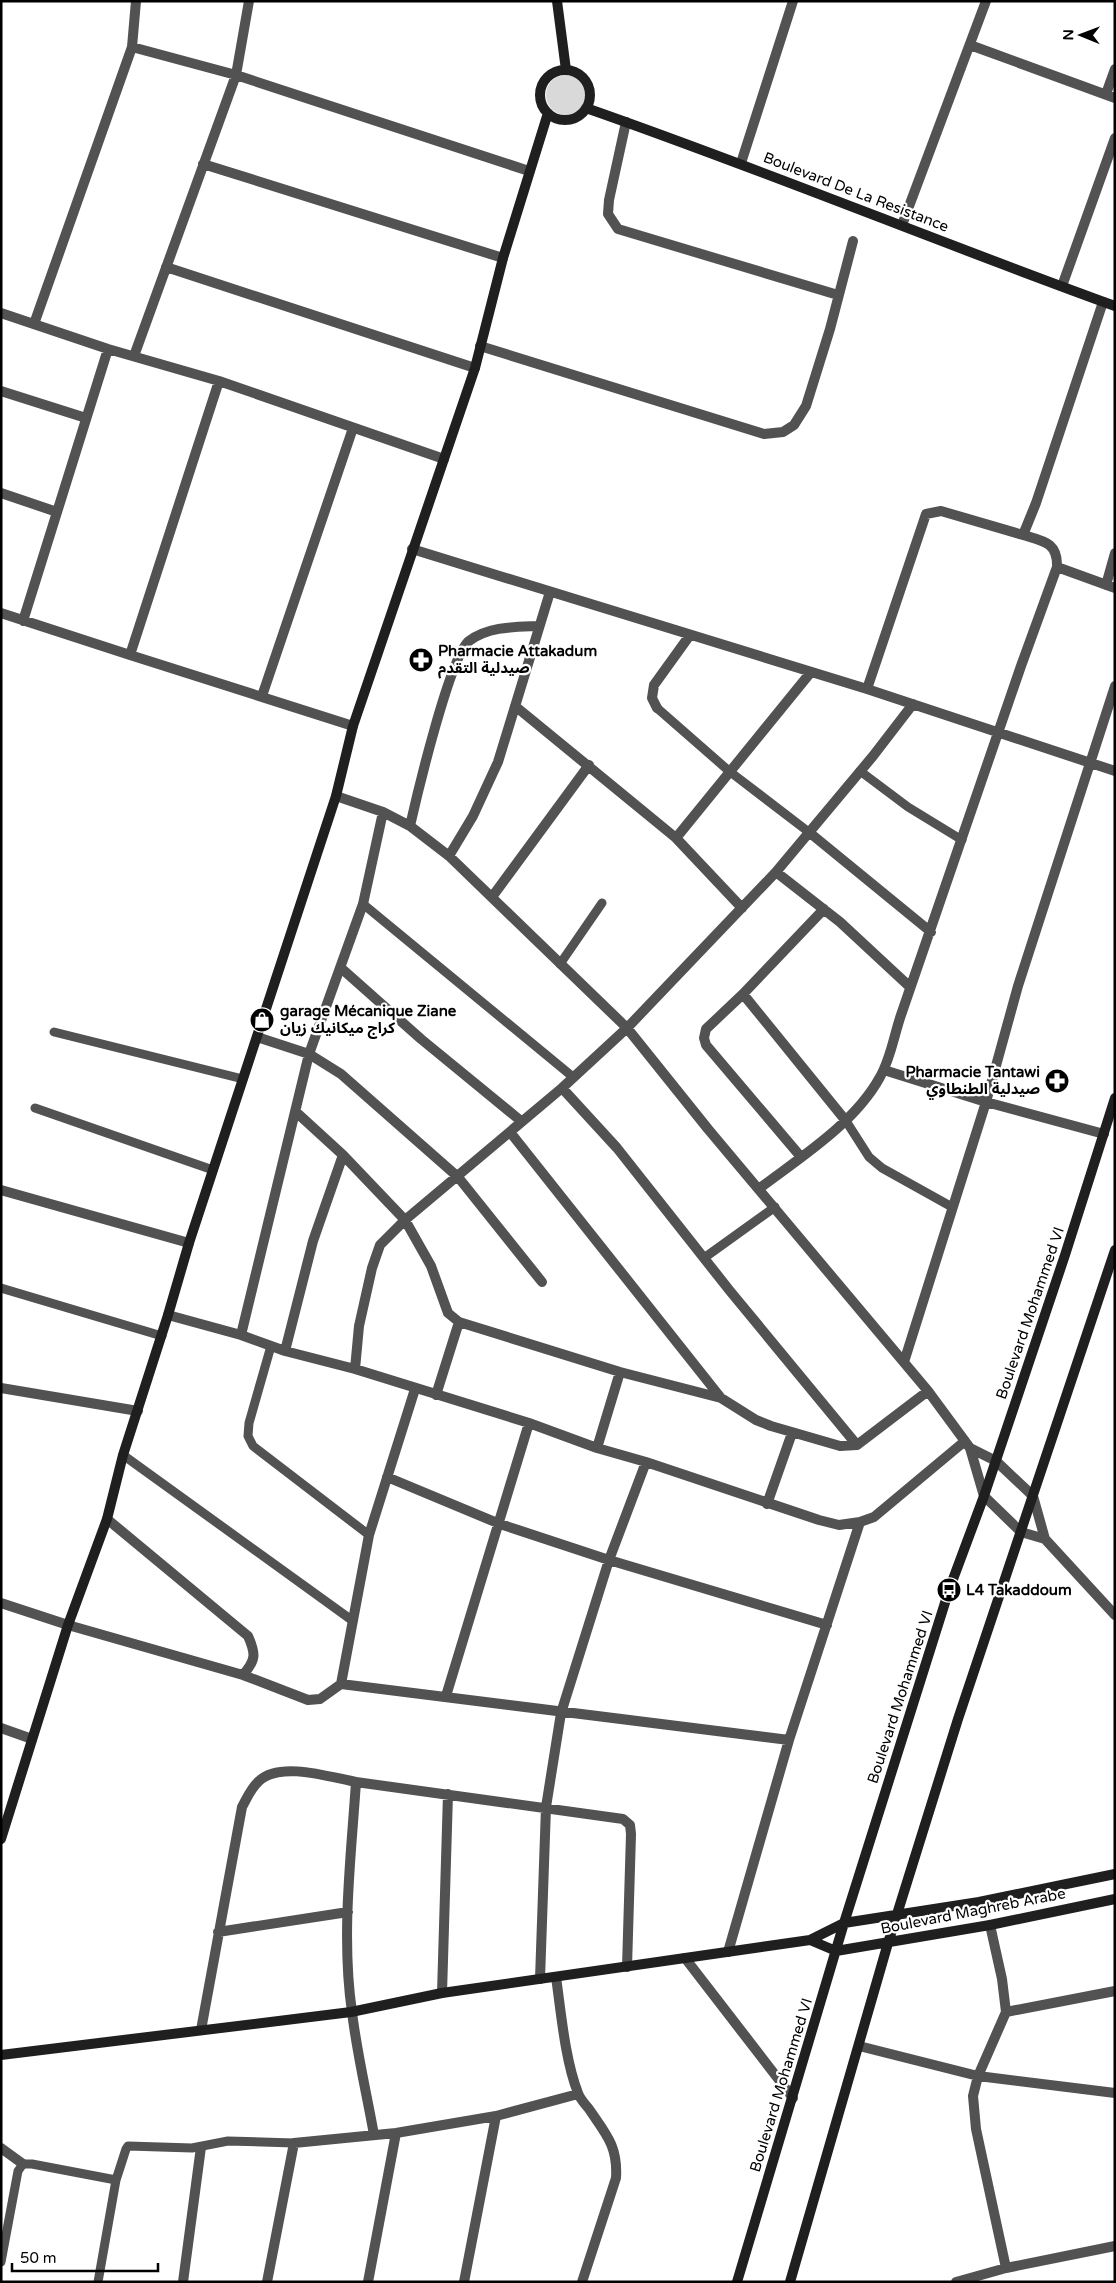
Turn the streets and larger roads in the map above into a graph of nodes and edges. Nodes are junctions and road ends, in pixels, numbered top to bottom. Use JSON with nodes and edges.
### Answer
{"nodes":[{"id":1,"x":136,"y":1,"type":"edge"},
{"id":2,"x":249,"y":1,"type":"edge"},
{"id":3,"x":557,"y":1,"type":"edge"},
{"id":4,"x":793,"y":1,"type":"edge"},
{"id":5,"x":986,"y":1,"type":"edge"},
{"id":6,"x":970,"y":45,"type":"junction"},
{"id":7,"x":132,"y":47,"type":"junction"},
{"id":8,"x":1115,"y":69,"type":"edge"},
{"id":9,"x":566,"y":70,"type":"junction"},
{"id":10,"x":236,"y":75,"type":"junction"},
{"id":11,"x":1110,"y":96,"type":"edge"},
{"id":12,"x":586,"y":108,"type":"junction"},
{"id":13,"x":548,"y":113,"type":"junction"},
{"id":14,"x":626,"y":122,"type":"junction"},
{"id":15,"x":1115,"y":138,"type":"edge"},
{"id":16,"x":741,"y":163,"type":"junction"},
{"id":17,"x":203,"y":164,"type":"junction"},
{"id":18,"x":529,"y":171,"type":"junction"},
{"id":19,"x":902,"y":225,"type":"junction"},
{"id":20,"x":853,"y":241,"type":"dead end"},
{"id":21,"x":503,"y":258,"type":"junction"},
{"id":22,"x":166,"y":267,"type":"junction"},
{"id":23,"x":1062,"y":286,"type":"junction"},
{"id":24,"x":838,"y":295,"type":"junction"},
{"id":25,"x":1103,"y":302,"type":"junction"},
{"id":26,"x":1115,"y":306,"type":"edge"},
{"id":27,"x":1,"y":313,"type":"edge"},
{"id":28,"x":34,"y":324,"type":"junction"},
{"id":29,"x":480,"y":346,"type":"junction"},
{"id":30,"x":108,"y":349,"type":"junction"},
{"id":31,"x":134,"y":356,"type":"junction"},
{"id":32,"x":475,"y":368,"type":"junction"},
{"id":33,"x":218,"y":381,"type":"junction"},
{"id":34,"x":1,"y":391,"type":"edge"},
{"id":35,"x":86,"y":418,"type":"junction"},
{"id":36,"x":353,"y":428,"type":"junction"},
{"id":37,"x":444,"y":458,"type":"junction"},
{"id":38,"x":1,"y":492,"type":"edge"},
{"id":39,"x":57,"y":512,"type":"junction"},
{"id":40,"x":1023,"y":535,"type":"junction"},
{"id":41,"x":412,"y":549,"type":"junction"},
{"id":42,"x":1115,"y":554,"type":"edge"},
{"id":43,"x":1057,"y":567,"type":"junction"},
{"id":44,"x":1110,"y":586,"type":"edge"},
{"id":45,"x":550,"y":592,"type":"junction"},
{"id":46,"x":1,"y":613,"type":"edge"},
{"id":47,"x":23,"y":620,"type":"junction"},
{"id":48,"x":539,"y":626,"type":"junction"},
{"id":49,"x":690,"y":635,"type":"junction"},
{"id":50,"x":130,"y":655,"type":"junction"},
{"id":51,"x":810,"y":672,"type":"junction"},
{"id":52,"x":1115,"y":686,"type":"edge"},
{"id":53,"x":867,"y":689,"type":"junction"},
{"id":54,"x":262,"y":696,"type":"junction"},
{"id":55,"x":913,"y":704,"type":"junction"},
{"id":56,"x":515,"y":706,"type":"junction"},
{"id":57,"x":657,"y":708,"type":"road end"},
{"id":58,"x":353,"y":726,"type":"junction"},
{"id":59,"x":999,"y":733,"type":"junction"},
{"id":60,"x":1091,"y":764,"type":"junction"},
{"id":61,"x":589,"y":765,"type":"junction"},
{"id":62,"x":1115,"y":771,"type":"edge"},
{"id":63,"x":336,"y":796,"type":"junction"},
{"id":64,"x":383,"y":812,"type":"junction"},
{"id":65,"x":410,"y":826,"type":"junction"},
{"id":66,"x":810,"y":833,"type":"junction"},
{"id":67,"x":676,"y":838,"type":"junction"},
{"id":68,"x":449,"y":856,"type":"junction"},
{"id":69,"x":776,"y":872,"type":"junction"},
{"id":70,"x":492,"y":897,"type":"junction"},
{"id":71,"x":742,"y":908,"type":"junction"},
{"id":72,"x":824,"y":909,"type":"junction"},
{"id":73,"x":931,"y":932,"type":"junction"},
{"id":74,"x":341,"y":968,"type":"junction"},
{"id":75,"x":910,"y":987,"type":"junction"},
{"id":76,"x":743,"y":994,"type":"junction"},
{"id":77,"x":627,"y":1028,"type":"junction"},
{"id":78,"x":256,"y":1037,"type":"junction"},
{"id":79,"x":309,"y":1054,"type":"junction"},
{"id":80,"x":884,"y":1070,"type":"junction"},
{"id":81,"x":562,"y":1088,"type":"junction"},
{"id":82,"x":1115,"y":1098,"type":"edge"},
{"id":83,"x":986,"y":1102,"type":"junction"},
{"id":84,"x":296,"y":1112,"type":"junction"},
{"id":85,"x":846,"y":1121,"type":"junction"},
{"id":86,"x":521,"y":1122,"type":"junction"},
{"id":87,"x":510,"y":1132,"type":"junction"},
{"id":88,"x":1104,"y":1134,"type":"junction"},
{"id":89,"x":343,"y":1155,"type":"junction"},
{"id":90,"x":801,"y":1157,"type":"junction"},
{"id":91,"x":458,"y":1177,"type":"junction"},
{"id":92,"x":760,"y":1188,"type":"junction"},
{"id":93,"x":1,"y":1190,"type":"edge"},
{"id":94,"x":405,"y":1220,"type":"junction"},
{"id":95,"x":190,"y":1243,"type":"junction"},
{"id":96,"x":1115,"y":1250,"type":"edge"},
{"id":97,"x":1112,"y":1268,"type":"edge"},
{"id":98,"x":542,"y":1282,"type":"dead end"},
{"id":99,"x":168,"y":1315,"type":"junction"},
{"id":100,"x":459,"y":1322,"type":"junction"},
{"id":101,"x":241,"y":1335,"type":"junction"},
{"id":102,"x":284,"y":1351,"type":"junction"},
{"id":103,"x":904,"y":1362,"type":"junction"},
{"id":104,"x":355,"y":1369,"type":"junction"},
{"id":105,"x":620,"y":1372,"type":"junction"},
{"id":106,"x":1,"y":1388,"type":"edge"},
{"id":107,"x":415,"y":1389,"type":"junction"},
{"id":108,"x":928,"y":1391,"type":"junction"},
{"id":109,"x":436,"y":1395,"type":"junction"},
{"id":110,"x":721,"y":1398,"type":"junction"},
{"id":111,"x":138,"y":1411,"type":"junction"},
{"id":112,"x":529,"y":1423,"type":"junction"},
{"id":113,"x":792,"y":1433,"type":"junction"},
{"id":114,"x":967,"y":1444,"type":"junction"},
{"id":115,"x":856,"y":1445,"type":"junction"},
{"id":116,"x":596,"y":1448,"type":"junction"},
{"id":117,"x":996,"y":1461,"type":"junction"},
{"id":118,"x":646,"y":1462,"type":"junction"},
{"id":119,"x":387,"y":1476,"type":"junction"},
{"id":120,"x":984,"y":1496,"type":"junction"},
{"id":121,"x":1033,"y":1496,"type":"junction"},
{"id":122,"x":767,"y":1504,"type":"junction"},
{"id":123,"x":106,"y":1519,"type":"junction"},
{"id":124,"x":860,"y":1522,"type":"junction"},
{"id":125,"x":500,"y":1524,"type":"junction"},
{"id":126,"x":1021,"y":1532,"type":"junction"},
{"id":127,"x":1045,"y":1539,"type":"junction"},
{"id":128,"x":608,"y":1560,"type":"junction"},
{"id":129,"x":1,"y":1603,"type":"edge"},
{"id":130,"x":1115,"y":1615,"type":"edge"},
{"id":131,"x":68,"y":1625,"type":"junction"},
{"id":132,"x":827,"y":1625,"type":"junction"},
{"id":133,"x":243,"y":1675,"type":"junction"},
{"id":134,"x":341,"y":1684,"type":"junction"},
{"id":135,"x":446,"y":1696,"type":"junction"},
{"id":136,"x":561,"y":1713,"type":"junction"},
{"id":137,"x":1,"y":1728,"type":"edge"},
{"id":138,"x":32,"y":1738,"type":"junction"},
{"id":139,"x":789,"y":1740,"type":"junction"},
{"id":140,"x":356,"y":1782,"type":"junction"},
{"id":141,"x":448,"y":1794,"type":"junction"},
{"id":142,"x":546,"y":1807,"type":"junction"},
{"id":143,"x":1,"y":1839,"type":"edge"},
{"id":144,"x":1115,"y":1874,"type":"edge"},
{"id":145,"x":1115,"y":1898,"type":"edge"},
{"id":146,"x":348,"y":1912,"type":"junction"},
{"id":147,"x":896,"y":1915,"type":"junction"},
{"id":148,"x":844,"y":1923,"type":"junction"},
{"id":149,"x":990,"y":1925,"type":"junction"},
{"id":150,"x":218,"y":1932,"type":"junction"},
{"id":151,"x":810,"y":1940,"type":"junction"},
{"id":152,"x":888,"y":1944,"type":"junction"},
{"id":153,"x":836,"y":1950,"type":"junction"},
{"id":154,"x":728,"y":1952,"type":"junction"},
{"id":155,"x":685,"y":1958,"type":"junction"},
{"id":156,"x":626,"y":1967,"type":"junction"},
{"id":157,"x":556,"y":1977,"type":"junction"},
{"id":158,"x":540,"y":1979,"type":"junction"},
{"id":159,"x":1115,"y":1991,"type":"edge"},
{"id":160,"x":442,"y":1993,"type":"junction"},
{"id":161,"x":351,"y":2012,"type":"junction"},
{"id":162,"x":1006,"y":2012,"type":"junction"},
{"id":163,"x":201,"y":2030,"type":"junction"},
{"id":164,"x":859,"y":2046,"type":"junction"},
{"id":165,"x":1,"y":2055,"type":"edge"},
{"id":166,"x":978,"y":2076,"type":"junction"},
{"id":167,"x":1115,"y":2093,"type":"edge"},
{"id":168,"x":578,"y":2094,"type":"junction"},
{"id":169,"x":793,"y":2098,"type":"junction"},
{"id":170,"x":496,"y":2116,"type":"junction"},
{"id":171,"x":396,"y":2133,"type":"junction"},
{"id":172,"x":374,"y":2136,"type":"junction"},
{"id":173,"x":201,"y":2147,"type":"road end"},
{"id":174,"x":1,"y":2148,"type":"edge"},
{"id":175,"x":23,"y":2164,"type":"road end"},
{"id":176,"x":1114,"y":2249,"type":"edge"},
{"id":177,"x":1006,"y":2268,"type":"junction"},
{"id":178,"x":183,"y":2282,"type":"edge"},
{"id":179,"x":267,"y":2282,"type":"edge"},
{"id":180,"x":368,"y":2282,"type":"edge"},
{"id":181,"x":464,"y":2282,"type":"edge"},
{"id":182,"x":582,"y":2282,"type":"edge"},
{"id":183,"x":737,"y":2282,"type":"edge"},
{"id":184,"x":790,"y":2282,"type":"edge"},
{"id":185,"x":956,"y":2282,"type":"edge"}],
"edges":[{"from":1,"to":7,"type":"street"},
{"from":2,"to":10,"type":"street"},
{"from":3,"to":9,"type":"street"},
{"from":4,"to":16,"type":"street"},
{"from":5,"to":6,"type":"street"},
{"from":6,"to":11,"type":"street"},
{"from":6,"to":19,"type":"street"},
{"from":7,"to":10,"type":"street"},
{"from":7,"to":28,"type":"street"},
{"from":8,"to":11,"type":"street"},
{"from":9,"to":12,"type":"street"},
{"from":9,"to":13,"type":"street"},
{"from":10,"to":17,"type":"street"},
{"from":10,"to":18,"type":"street"},
{"from":12,"to":13,"type":"street"},
{"from":12,"to":14,"type":"street","name":"Boulevard De La Resistance"},
{"from":13,"to":18,"type":"street"},
{"from":14,"to":16,"type":"street","name":"Boulevard De La Resistance"},
{"from":14,"to":24,"type":"street"},
{"from":15,"to":23,"type":"street"},
{"from":16,"to":19,"type":"street","name":"Boulevard De La Resistance"},
{"from":17,"to":21,"type":"street"},
{"from":17,"to":22,"type":"street"},
{"from":18,"to":21,"type":"street"},
{"from":19,"to":23,"type":"street","name":"Boulevard De La Resistance"},
{"from":20,"to":24,"type":"street"},
{"from":21,"to":29,"type":"street"},
{"from":22,"to":31,"type":"street"},
{"from":22,"to":32,"type":"street"},
{"from":23,"to":25,"type":"street","name":"Boulevard De La Resistance"},
{"from":24,"to":29,"type":"street"},
{"from":25,"to":26,"type":"street","name":"Boulevard De La Resistance"},
{"from":25,"to":40,"type":"street"},
{"from":27,"to":28,"type":"street"},
{"from":28,"to":30,"type":"street"},
{"from":29,"to":32,"type":"street"},
{"from":30,"to":31,"type":"street"},
{"from":30,"to":35,"type":"street"},
{"from":31,"to":33,"type":"street"},
{"from":32,"to":37,"type":"street"},
{"from":33,"to":36,"type":"street"},
{"from":33,"to":50,"type":"street"},
{"from":34,"to":35,"type":"street"},
{"from":35,"to":39,"type":"street"},
{"from":36,"to":37,"type":"street"},
{"from":36,"to":54,"type":"street"},
{"from":37,"to":41,"type":"street"},
{"from":38,"to":39,"type":"street"},
{"from":39,"to":47,"type":"street"},
{"from":40,"to":43,"type":"street"},
{"from":40,"to":53,"type":"street"},
{"from":41,"to":45,"type":"street"},
{"from":41,"to":58,"type":"street"},
{"from":42,"to":44,"type":"street"},
{"from":43,"to":44,"type":"street"},
{"from":43,"to":59,"type":"street"},
{"from":45,"to":48,"type":"street"},
{"from":45,"to":49,"type":"street"},
{"from":46,"to":47,"type":"street"},
{"from":47,"to":50,"type":"street"},
{"from":48,"to":56,"type":"street"},
{"from":48,"to":65,"type":"street"},
{"from":49,"to":51,"type":"street"},
{"from":49,"to":57,"type":"street"},
{"from":50,"to":54,"type":"street"},
{"from":51,"to":53,"type":"street"},
{"from":51,"to":67,"type":"street"},
{"from":52,"to":60,"type":"street"},
{"from":53,"to":55,"type":"street"},
{"from":54,"to":58,"type":"street"},
{"from":55,"to":59,"type":"street"},
{"from":55,"to":66,"type":"street"},
{"from":56,"to":61,"type":"street"},
{"from":56,"to":68,"type":"street"},
{"from":58,"to":63,"type":"street"},
{"from":59,"to":60,"type":"street"},
{"from":59,"to":73,"type":"street"},
{"from":60,"to":62,"type":"street"},
{"from":60,"to":83,"type":"street"},
{"from":61,"to":67,"type":"street"},
{"from":61,"to":70,"type":"street"},
{"from":63,"to":64,"type":"street"},
{"from":63,"to":78,"type":"street"},
{"from":64,"to":65,"type":"street"},
{"from":64,"to":74,"type":"street"},
{"from":65,"to":68,"type":"street"},
{"from":66,"to":69,"type":"street"},
{"from":66,"to":73,"type":"street"},
{"from":67,"to":71,"type":"street"},
{"from":68,"to":70,"type":"street"},
{"from":69,"to":71,"type":"street"},
{"from":69,"to":72,"type":"street"},
{"from":70,"to":77,"type":"street"},
{"from":71,"to":77,"type":"street"},
{"from":72,"to":75,"type":"street"},
{"from":72,"to":76,"type":"street"},
{"from":73,"to":75,"type":"street"},
{"from":74,"to":79,"type":"street"},
{"from":74,"to":86,"type":"street"},
{"from":75,"to":80,"type":"street"},
{"from":76,"to":85,"type":"street"},
{"from":76,"to":90,"type":"street"},
{"from":77,"to":81,"type":"street"},
{"from":77,"to":92,"type":"street"},
{"from":78,"to":79,"type":"street"},
{"from":78,"to":95,"type":"street"},
{"from":79,"to":84,"type":"street"},
{"from":79,"to":91,"type":"street"},
{"from":80,"to":83,"type":"street"},
{"from":80,"to":85,"type":"street"},
{"from":81,"to":86,"type":"street"},
{"from":81,"to":115,"type":"street"},
{"from":82,"to":88,"type":"street","name":"Boulevard Mohammed VI"},
{"from":83,"to":88,"type":"street"},
{"from":83,"to":103,"type":"street"},
{"from":84,"to":89,"type":"street"},
{"from":84,"to":101,"type":"street"},
{"from":85,"to":90,"type":"street"},
{"from":86,"to":87,"type":"street"},
{"from":87,"to":91,"type":"street"},
{"from":87,"to":110,"type":"street"},
{"from":88,"to":117,"type":"street","name":"Boulevard Mohammed VI"},
{"from":89,"to":94,"type":"street"},
{"from":89,"to":102,"type":"street"},
{"from":90,"to":92,"type":"street"},
{"from":91,"to":94,"type":"street"},
{"from":91,"to":98,"type":"street"},
{"from":92,"to":103,"type":"street"},
{"from":93,"to":95,"type":"street"},
{"from":94,"to":100,"type":"street"},
{"from":94,"to":104,"type":"street"},
{"from":95,"to":99,"type":"street"},
{"from":96,"to":97,"type":"street"},
{"from":97,"to":121,"type":"street"},
{"from":99,"to":101,"type":"street"},
{"from":99,"to":111,"type":"street"},
{"from":100,"to":105,"type":"street"},
{"from":100,"to":109,"type":"street"},
{"from":101,"to":102,"type":"street"},
{"from":102,"to":104,"type":"street"},
{"from":103,"to":108,"type":"street"},
{"from":104,"to":107,"type":"street"},
{"from":105,"to":110,"type":"street"},
{"from":105,"to":116,"type":"street"},
{"from":106,"to":111,"type":"street"},
{"from":107,"to":109,"type":"street"},
{"from":107,"to":119,"type":"street"},
{"from":108,"to":114,"type":"street"},
{"from":108,"to":115,"type":"street"},
{"from":109,"to":112,"type":"street"},
{"from":110,"to":113,"type":"street"},
{"from":111,"to":123,"type":"street"},
{"from":112,"to":116,"type":"street"},
{"from":112,"to":125,"type":"street"},
{"from":113,"to":115,"type":"street"},
{"from":113,"to":122,"type":"street"},
{"from":114,"to":117,"type":"street"},
{"from":114,"to":120,"type":"street"},
{"from":114,"to":124,"type":"street"},
{"from":116,"to":118,"type":"street"},
{"from":117,"to":120,"type":"street","name":"Boulevard Mohammed VI"},
{"from":117,"to":121,"type":"street"},
{"from":118,"to":122,"type":"street"},
{"from":118,"to":128,"type":"street"},
{"from":119,"to":125,"type":"street"},
{"from":119,"to":134,"type":"street"},
{"from":120,"to":126,"type":"street"},
{"from":120,"to":148,"type":"street","name":"Boulevard Mohammed VI"},
{"from":121,"to":126,"type":"street"},
{"from":121,"to":127,"type":"street"},
{"from":122,"to":124,"type":"street"},
{"from":123,"to":131,"type":"street"},
{"from":123,"to":133,"type":"street"},
{"from":124,"to":132,"type":"street"},
{"from":125,"to":128,"type":"street"},
{"from":125,"to":135,"type":"street"},
{"from":126,"to":127,"type":"street"},
{"from":126,"to":147,"type":"street"},
{"from":127,"to":130,"type":"street"},
{"from":128,"to":132,"type":"street"},
{"from":128,"to":136,"type":"street"},
{"from":129,"to":131,"type":"street"},
{"from":131,"to":133,"type":"street"},
{"from":131,"to":138,"type":"street"},
{"from":132,"to":139,"type":"street"},
{"from":133,"to":134,"type":"street"},
{"from":134,"to":135,"type":"street"},
{"from":135,"to":136,"type":"street"},
{"from":136,"to":139,"type":"street"},
{"from":136,"to":142,"type":"street"},
{"from":137,"to":138,"type":"street"},
{"from":138,"to":143,"type":"street"},
{"from":139,"to":154,"type":"street"},
{"from":140,"to":141,"type":"street"},
{"from":140,"to":146,"type":"street"},
{"from":140,"to":150,"type":"street"},
{"from":141,"to":142,"type":"street"},
{"from":141,"to":160,"type":"street"},
{"from":142,"to":156,"type":"street"},
{"from":142,"to":158,"type":"street"},
{"from":144,"to":147,"type":"street","name":"Boulevard Maghreb Arabe"},
{"from":145,"to":149,"type":"street","name":"Boulevard Maghreb Arabe"},
{"from":146,"to":150,"type":"street"},
{"from":146,"to":161,"type":"street"},
{"from":147,"to":148,"type":"street","name":"Boulevard Maghreb Arabe"},
{"from":147,"to":152,"type":"street"},
{"from":148,"to":151,"type":"street","name":"Boulevard Maghreb Arabe"},
{"from":148,"to":153,"type":"street","name":"Boulevard Mohammed VI"},
{"from":149,"to":152,"type":"street","name":"Boulevard Maghreb Arabe"},
{"from":149,"to":162,"type":"street"},
{"from":150,"to":163,"type":"street"},
{"from":151,"to":153,"type":"street"},
{"from":151,"to":154,"type":"street"},
{"from":152,"to":153,"type":"street","name":"Boulevard Maghreb Arabe"},
{"from":152,"to":164,"type":"street"},
{"from":153,"to":169,"type":"street","name":"Boulevard Mohammed VI"},
{"from":154,"to":155,"type":"street"},
{"from":155,"to":156,"type":"street"},
{"from":155,"to":169,"type":"street"},
{"from":156,"to":157,"type":"street"},
{"from":157,"to":158,"type":"street"},
{"from":157,"to":168,"type":"street"},
{"from":158,"to":160,"type":"street"},
{"from":159,"to":162,"type":"street"},
{"from":160,"to":161,"type":"street"},
{"from":161,"to":163,"type":"street"},
{"from":161,"to":172,"type":"street"},
{"from":162,"to":166,"type":"street"},
{"from":163,"to":165,"type":"street"},
{"from":164,"to":166,"type":"street"},
{"from":164,"to":184,"type":"street"},
{"from":166,"to":167,"type":"street"},
{"from":166,"to":177,"type":"street"},
{"from":168,"to":170,"type":"street"},
{"from":168,"to":182,"type":"street"},
{"from":169,"to":183,"type":"street","name":"Boulevard Mohammed VI"},
{"from":170,"to":171,"type":"street"},
{"from":170,"to":181,"type":"street"},
{"from":171,"to":172,"type":"street"},
{"from":171,"to":180,"type":"street"},
{"from":172,"to":179,"type":"street"},
{"from":173,"to":178,"type":"street"},
{"from":174,"to":175,"type":"street"},
{"from":176,"to":177,"type":"street"},
{"from":177,"to":185,"type":"street"}]}
